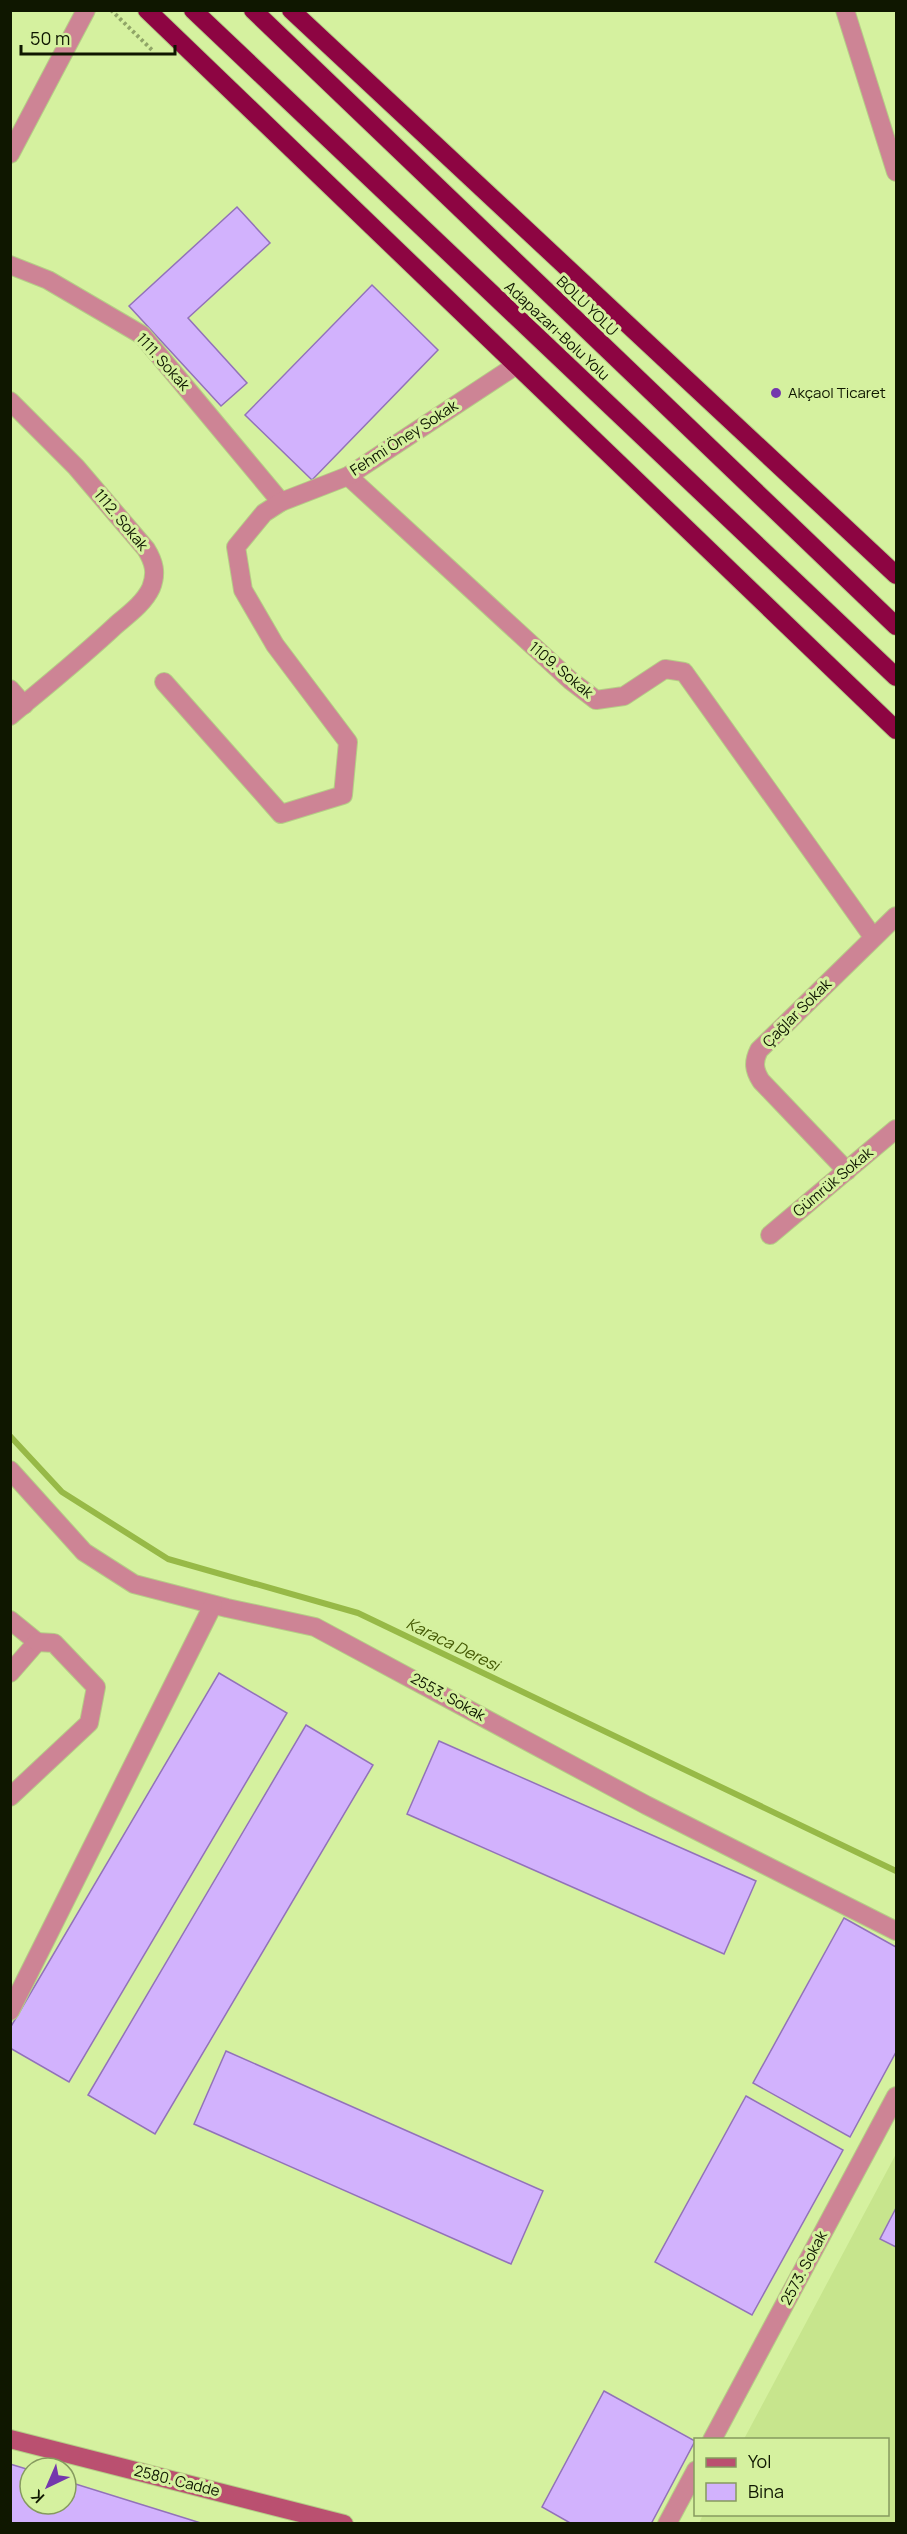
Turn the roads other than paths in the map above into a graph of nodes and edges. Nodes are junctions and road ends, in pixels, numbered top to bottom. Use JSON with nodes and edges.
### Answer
{"nodes":[{"id":1,"x":86,"y":10,"type":"edge"},
{"id":2,"x":147,"y":10,"type":"edge"},
{"id":3,"x":193,"y":10,"type":"edge"},
{"id":4,"x":253,"y":10,"type":"edge"},
{"id":5,"x":291,"y":10,"type":"edge"},
{"id":6,"x":845,"y":10,"type":"edge"},
{"id":7,"x":10,"y":154,"type":"edge"},
{"id":8,"x":897,"y":172,"type":"edge"},
{"id":9,"x":10,"y":265,"type":"edge"},
{"id":10,"x":515,"y":366,"type":"junction"},
{"id":11,"x":10,"y":401,"type":"edge"},
{"id":12,"x":348,"y":476,"type":"junction"},
{"id":13,"x":281,"y":502,"type":"junction"},
{"id":14,"x":897,"y":575,"type":"edge"},
{"id":15,"x":897,"y":626,"type":"edge"},
{"id":16,"x":897,"y":677,"type":"edge"},
{"id":17,"x":164,"y":682,"type":"dead end"},
{"id":18,"x":10,"y":689,"type":"edge"},
{"id":19,"x":17,"y":710,"type":"edge"},
{"id":20,"x":897,"y":730,"type":"edge"},
{"id":21,"x":897,"y":916,"type":"edge"},
{"id":22,"x":873,"y":937,"type":"junction"},
{"id":23,"x":897,"y":1129,"type":"edge"},
{"id":24,"x":847,"y":1171,"type":"junction"},
{"id":25,"x":770,"y":1235,"type":"dead end"},
{"id":26,"x":10,"y":1470,"type":"edge"},
{"id":27,"x":213,"y":1605,"type":"junction"},
{"id":28,"x":10,"y":1620,"type":"edge"},
{"id":29,"x":37,"y":1642,"type":"junction"},
{"id":30,"x":10,"y":1672,"type":"edge"},
{"id":31,"x":10,"y":1797,"type":"edge"},
{"id":32,"x":897,"y":1931,"type":"edge"},
{"id":33,"x":10,"y":2012,"type":"edge"},
{"id":34,"x":897,"y":2096,"type":"edge"},
{"id":35,"x":713,"y":2438,"type":"edge"},
{"id":36,"x":10,"y":2439,"type":"edge"},
{"id":37,"x":694,"y":2474,"type":"edge"},
{"id":38,"x":344,"y":2523,"type":"edge"},
{"id":39,"x":667,"y":2523,"type":"edge"}],
"edges":[{"from":1,"to":7,"type":"street"},
{"from":2,"to":10,"type":"highway"},
{"from":3,"to":16,"type":"highway","name":"Adapazarı-Bolu Yolu"},
{"from":4,"to":15,"type":"highway","name":"BOLU YOLU"},
{"from":5,"to":14,"type":"highway"},
{"from":6,"to":8,"type":"street"},
{"from":9,"to":13,"type":"street","name":"1111. Sokak"},
{"from":10,"to":12,"type":"street","name":"Fehmi Öney Sokak"},
{"from":10,"to":20,"type":"highway"},
{"from":11,"to":19,"type":"street","name":"1112. Sokak"},
{"from":12,"to":13,"type":"street","name":"Fehmi Öney Sokak"},
{"from":12,"to":22,"type":"street","name":"1109. Sokak"},
{"from":13,"to":17,"type":"street","name":"Fehmi Öney Sokak"},
{"from":18,"to":19,"type":"street"},
{"from":21,"to":22,"type":"street","name":"Çağlar Sokak"},
{"from":22,"to":24,"type":"street","name":"Çağlar Sokak"},
{"from":23,"to":24,"type":"street","name":"Gümrük Sokak"},
{"from":24,"to":25,"type":"street","name":"Gümrük Sokak"},
{"from":26,"to":27,"type":"street","name":"2553. Sokak"},
{"from":27,"to":32,"type":"street","name":"2553. Sokak"},
{"from":27,"to":33,"type":"street"},
{"from":28,"to":29,"type":"street"},
{"from":29,"to":30,"type":"street"},
{"from":29,"to":31,"type":"street"},
{"from":34,"to":35,"type":"street","name":"2573. Sokak"},
{"from":36,"to":38,"type":"main road","name":"2580. Cadde"},
{"from":37,"to":39,"type":"street"}]}
